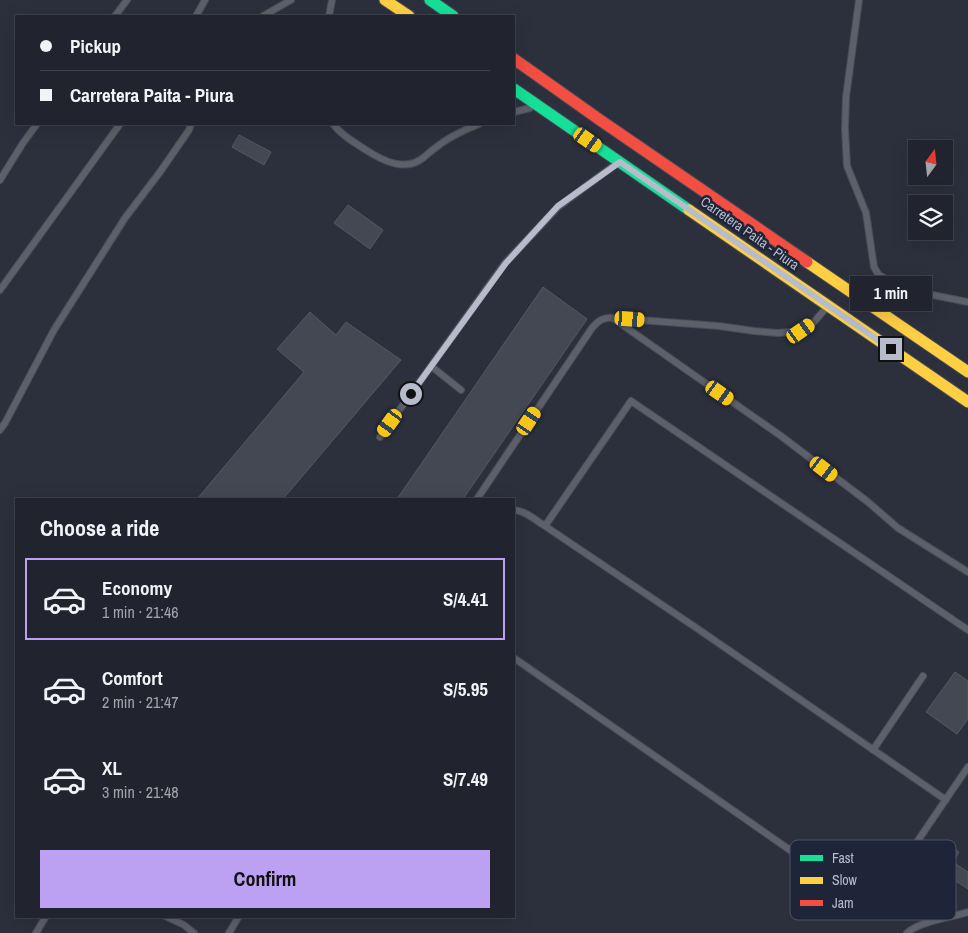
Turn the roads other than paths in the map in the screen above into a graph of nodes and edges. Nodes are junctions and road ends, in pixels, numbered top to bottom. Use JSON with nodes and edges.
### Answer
{"nodes":[{"id":1,"x":126,"y":0,"type":"edge"},
{"id":2,"x":205,"y":0,"type":"edge"},
{"id":3,"x":291,"y":0,"type":"edge"},
{"id":4,"x":332,"y":0,"type":"edge"},
{"id":5,"x":385,"y":0,"type":"edge"},
{"id":6,"x":430,"y":0,"type":"edge"},
{"id":7,"x":859,"y":0,"type":"edge"},
{"id":8,"x":116,"y":15,"type":"edge"},
{"id":9,"x":197,"y":15,"type":"edge"},
{"id":10,"x":265,"y":15,"type":"edge"},
{"id":11,"x":329,"y":15,"type":"edge"},
{"id":12,"x":408,"y":15,"type":"edge"},
{"id":13,"x":452,"y":15,"type":"edge"},
{"id":14,"x":515,"y":60,"type":"edge"},
{"id":15,"x":515,"y":90,"type":"edge"},
{"id":16,"x":540,"y":106,"type":"junction"},
{"id":17,"x":515,"y":112,"type":"edge"},
{"id":18,"x":36,"y":125,"type":"edge"},
{"id":19,"x":119,"y":125,"type":"edge"},
{"id":20,"x":191,"y":125,"type":"edge"},
{"id":21,"x":334,"y":125,"type":"edge"},
{"id":22,"x":477,"y":125,"type":"edge"},
{"id":23,"x":620,"y":162,"type":"junction"},
{"id":24,"x":0,"y":180,"type":"edge"},
{"id":25,"x":0,"y":290,"type":"edge"},
{"id":26,"x":968,"y":302,"type":"edge"},
{"id":27,"x":829,"y":306,"type":"junction"},
{"id":28,"x":613,"y":318,"type":"junction"},
{"id":29,"x":431,"y":366,"type":"junction"},
{"id":30,"x":968,"y":372,"type":"edge"},
{"id":31,"x":461,"y":390,"type":"dead end"},
{"id":32,"x":968,"y":402,"type":"edge"},
{"id":33,"x":0,"y":430,"type":"edge"},
{"id":34,"x":380,"y":437,"type":"dead end"},
{"id":35,"x":478,"y":498,"type":"edge"},
{"id":36,"x":515,"y":510,"type":"edge"},
{"id":37,"x":545,"y":526,"type":"junction"},
{"id":38,"x":968,"y":572,"type":"edge"},
{"id":39,"x":968,"y":630,"type":"edge"},
{"id":40,"x":515,"y":659,"type":"edge"},
{"id":41,"x":924,"y":676,"type":"dead end"},
{"id":42,"x":873,"y":750,"type":"junction"},
{"id":43,"x":968,"y":767,"type":"edge"},
{"id":44,"x":946,"y":800,"type":"junction"},
{"id":45,"x":918,"y":840,"type":"edge"},
{"id":46,"x":790,"y":850,"type":"edge"},
{"id":47,"x":45,"y":918,"type":"edge"},
{"id":48,"x":169,"y":918,"type":"edge"},
{"id":49,"x":238,"y":918,"type":"edge"},
{"id":50,"x":939,"y":920,"type":"edge"},
{"id":51,"x":36,"y":933,"type":"edge"},
{"id":52,"x":194,"y":933,"type":"edge"},
{"id":53,"x":229,"y":933,"type":"edge"},
{"id":54,"x":907,"y":933,"type":"edge"}],
"edges":[{"from":1,"to":8,"type":"lane"},
{"from":2,"to":9,"type":"lane"},
{"from":3,"to":10,"type":"lane"},
{"from":4,"to":11,"type":"lane"},
{"from":5,"to":12,"type":"highway"},
{"from":6,"to":13,"type":"highway"},
{"from":7,"to":26,"type":"lane"},
{"from":14,"to":30,"type":"highway","name":"Carretera Paita - Piura"},
{"from":15,"to":16,"type":"highway","name":"Carretera Paita - Piura"},
{"from":16,"to":17,"type":"lane"},
{"from":16,"to":23,"type":"highway","name":"Carretera Paita - Piura"},
{"from":18,"to":24,"type":"lane"},
{"from":19,"to":25,"type":"lane"},
{"from":20,"to":33,"type":"lane"},
{"from":21,"to":22,"type":"lane"},
{"from":23,"to":27,"type":"highway","name":"Carretera Paita - Piura"},
{"from":23,"to":29,"type":"lane"},
{"from":27,"to":28,"type":"lane"},
{"from":27,"to":32,"type":"highway","name":"Carretera Paita - Piura"},
{"from":28,"to":35,"type":"lane"},
{"from":28,"to":38,"type":"lane"},
{"from":29,"to":31,"type":"lane"},
{"from":29,"to":34,"type":"lane"},
{"from":36,"to":37,"type":"lane"},
{"from":37,"to":39,"type":"lane"},
{"from":37,"to":42,"type":"lane"},
{"from":40,"to":46,"type":"lane"},
{"from":41,"to":42,"type":"lane"},
{"from":42,"to":44,"type":"lane"},
{"from":43,"to":44,"type":"lane"},
{"from":44,"to":45,"type":"lane"},
{"from":47,"to":51,"type":"lane"},
{"from":48,"to":52,"type":"lane"},
{"from":49,"to":53,"type":"lane"},
{"from":50,"to":54,"type":"lane"}]}
